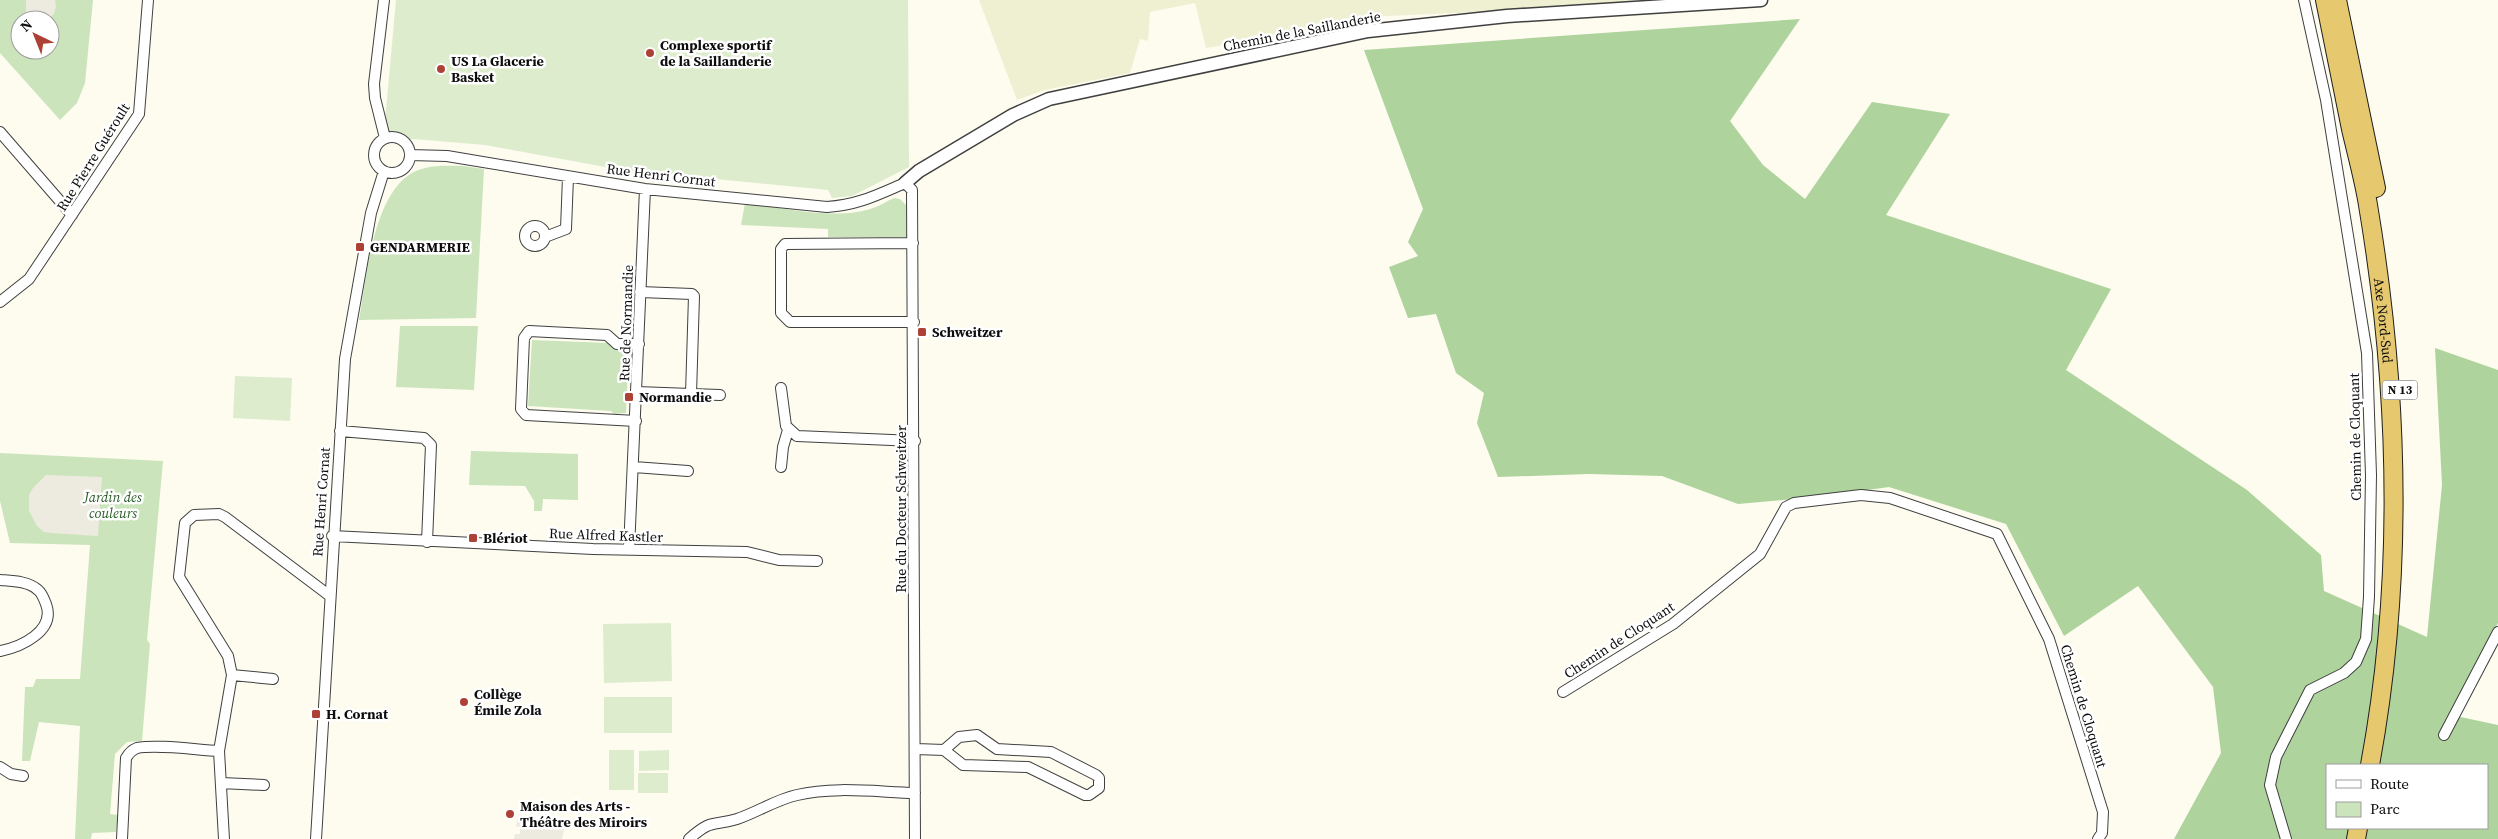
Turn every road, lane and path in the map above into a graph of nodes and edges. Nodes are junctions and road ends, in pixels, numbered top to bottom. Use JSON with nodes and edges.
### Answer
{"nodes":[{"id":1,"x":148,"y":0,"type":"edge"},
{"id":2,"x":384,"y":0,"type":"edge"},
{"id":3,"x":1761,"y":0,"type":"edge"},
{"id":4,"x":2304,"y":0,"type":"edge"},
{"id":5,"x":2325,"y":0,"type":"edge"},
{"id":6,"x":2337,"y":0,"type":"edge"},
{"id":7,"x":0,"y":132,"type":"edge"},
{"id":8,"x":385,"y":138,"type":"junction"},
{"id":9,"x":410,"y":155,"type":"junction"},
{"id":10,"x":384,"y":171,"type":"junction"},
{"id":11,"x":568,"y":177,"type":"junction"},
{"id":12,"x":905,"y":183,"type":"junction"},
{"id":13,"x":645,"y":189,"type":"junction"},
{"id":14,"x":72,"y":216,"type":"junction"},
{"id":15,"x":545,"y":236,"type":"dead end"},
{"id":16,"x":914,"y":243,"type":"junction"},
{"id":17,"x":640,"y":292,"type":"junction"},
{"id":18,"x":0,"y":302,"type":"edge"},
{"id":19,"x":914,"y":322,"type":"junction"},
{"id":20,"x":638,"y":344,"type":"junction"},
{"id":21,"x":781,"y":388,"type":"dead end"},
{"id":22,"x":637,"y":392,"type":"junction"},
{"id":23,"x":691,"y":394,"type":"junction"},
{"id":24,"x":720,"y":395,"type":"dead end"},
{"id":25,"x":636,"y":421,"type":"junction"},
{"id":26,"x":788,"y":430,"type":"junction"},
{"id":27,"x":340,"y":431,"type":"junction"},
{"id":28,"x":915,"y":441,"type":"junction"},
{"id":29,"x":634,"y":467,"type":"junction"},
{"id":30,"x":780,"y":467,"type":"dead end"},
{"id":31,"x":688,"y":471,"type":"dead end"},
{"id":32,"x":332,"y":536,"type":"junction"},
{"id":33,"x":427,"y":542,"type":"junction"},
{"id":34,"x":629,"y":549,"type":"junction"},
{"id":35,"x":817,"y":561,"type":"dead end"},
{"id":36,"x":0,"y":580,"type":"edge"},
{"id":37,"x":330,"y":596,"type":"junction"},
{"id":38,"x":2498,"y":632,"type":"edge"},
{"id":39,"x":0,"y":651,"type":"edge"},
{"id":40,"x":232,"y":675,"type":"junction"},
{"id":41,"x":272,"y":679,"type":"dead end"},
{"id":42,"x":1563,"y":692,"type":"dead end"},
{"id":43,"x":2444,"y":735,"type":"dead end"},
{"id":44,"x":916,"y":749,"type":"junction"},
{"id":45,"x":944,"y":750,"type":"junction"},
{"id":46,"x":219,"y":751,"type":"junction"},
{"id":47,"x":2370,"y":764,"type":"edge"},
{"id":48,"x":2382,"y":764,"type":"edge"},
{"id":49,"x":0,"y":767,"type":"edge"},
{"id":50,"x":23,"y":776,"type":"dead end"},
{"id":51,"x":221,"y":782,"type":"junction"},
{"id":52,"x":264,"y":785,"type":"dead end"},
{"id":53,"x":915,"y":793,"type":"junction"},
{"id":54,"x":122,"y":839,"type":"edge"},
{"id":55,"x":224,"y":839,"type":"edge"},
{"id":56,"x":316,"y":839,"type":"edge"},
{"id":57,"x":690,"y":839,"type":"edge"},
{"id":58,"x":915,"y":839,"type":"edge"},
{"id":59,"x":2098,"y":839,"type":"edge"},
{"id":60,"x":2286,"y":839,"type":"edge"}],
"edges":[{"from":1,"to":14,"type":"street","name":"Rue Pierre Guéroult"},
{"from":2,"to":8,"type":"street"},
{"from":3,"to":12,"type":"street","name":"Chemin de la Saillanderie"},
{"from":4,"to":60,"type":"street","name":"Chemin de Cloquant"},
{"from":5,"to":47,"type":"highway","name":"Axe Nord-Sud","number":"N 13"},
{"from":6,"to":48,"type":"highway","name":"Axe Nord-Sud","number":"N 13"},
{"from":7,"to":14,"type":"street"},
{"from":8,"to":9,"type":"street"},
{"from":8,"to":10,"type":"street"},
{"from":9,"to":10,"type":"street"},
{"from":9,"to":11,"type":"street","name":"Rue Henri Cornat"},
{"from":10,"to":27,"type":"street","name":"Rue Henri Cornat"},
{"from":11,"to":13,"type":"street","name":"Rue Henri Cornat"},
{"from":11,"to":15,"type":"street"},
{"from":12,"to":13,"type":"street","name":"Rue Henri Cornat"},
{"from":12,"to":16,"type":"street","name":"Rue du Docteur Schweitzer"},
{"from":13,"to":17,"type":"street","name":"Rue de Normandie"},
{"from":14,"to":18,"type":"street","name":"Rue Pierre Guéroult"},
{"from":16,"to":19,"type":"street","name":"Rue du Docteur Schweitzer"},
{"from":16,"to":19,"type":"street"},
{"from":17,"to":20,"type":"street","name":"Rue de Normandie"},
{"from":17,"to":23,"type":"street"},
{"from":19,"to":28,"type":"street","name":"Rue du Docteur Schweitzer"},
{"from":20,"to":22,"type":"street","name":"Rue de Normandie"},
{"from":20,"to":25,"type":"street"},
{"from":21,"to":26,"type":"street"},
{"from":22,"to":23,"type":"street"},
{"from":22,"to":25,"type":"street","name":"Rue de Normandie"},
{"from":23,"to":24,"type":"street"},
{"from":25,"to":29,"type":"street","name":"Rue de Normandie"},
{"from":26,"to":28,"type":"street"},
{"from":26,"to":30,"type":"street"},
{"from":27,"to":32,"type":"street","name":"Rue Henri Cornat"},
{"from":27,"to":33,"type":"street"},
{"from":28,"to":44,"type":"street","name":"Rue du Docteur Schweitzer"},
{"from":29,"to":31,"type":"street"},
{"from":29,"to":34,"type":"street","name":"Rue de Normandie"},
{"from":32,"to":33,"type":"street","name":"Rue Alfred Kastler"},
{"from":32,"to":37,"type":"street","name":"Rue Henri Cornat"},
{"from":33,"to":34,"type":"street","name":"Rue Alfred Kastler"},
{"from":34,"to":35,"type":"street","name":"Rue Alfred Kastler"},
{"from":36,"to":39,"type":"street"},
{"from":37,"to":40,"type":"street"},
{"from":37,"to":56,"type":"street","name":"Rue Henri Cornat"},
{"from":38,"to":43,"type":"street"},
{"from":40,"to":41,"type":"street"},
{"from":40,"to":46,"type":"street"},
{"from":42,"to":59,"type":"street","name":"Chemin de Cloquant"},
{"from":44,"to":45,"type":"street"},
{"from":44,"to":53,"type":"street","name":"Rue du Docteur Schweitzer"},
{"from":45,"to":45,"type":"street"},
{"from":46,"to":51,"type":"street"},
{"from":46,"to":54,"type":"street"},
{"from":49,"to":50,"type":"street"},
{"from":51,"to":52,"type":"street"},
{"from":51,"to":55,"type":"street"},
{"from":53,"to":57,"type":"street"},
{"from":53,"to":58,"type":"street","name":"Rue du Docteur Schweitzer"}]}
